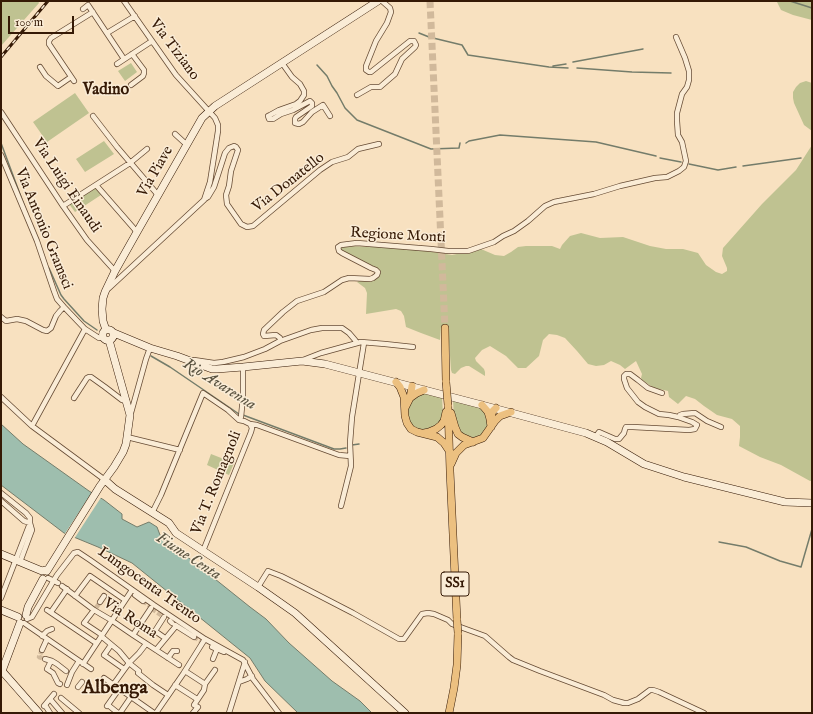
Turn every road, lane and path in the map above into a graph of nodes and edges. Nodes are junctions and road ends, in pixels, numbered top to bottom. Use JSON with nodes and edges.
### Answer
{"nodes":[{"id":1,"x":124,"y":1,"type":"edge"},
{"id":2,"x":378,"y":1,"type":"edge"},
{"id":3,"x":382,"y":1,"type":"edge"},
{"id":4,"x":371,"y":3,"type":"edge"},
{"id":5,"x":82,"y":8,"type":"dead end"},
{"id":6,"x":93,"y":12,"type":"junction"},
{"id":7,"x":135,"y":16,"type":"junction"},
{"id":8,"x":107,"y":33,"type":"junction"},
{"id":9,"x":676,"y":37,"type":"dead end"},
{"id":10,"x":152,"y":41,"type":"junction"},
{"id":11,"x":132,"y":54,"type":"junction"},
{"id":12,"x":124,"y":59,"type":"junction"},
{"id":13,"x":282,"y":63,"type":"junction"},
{"id":14,"x":117,"y":64,"type":"dead end"},
{"id":15,"x":40,"y":67,"type":"dead end"},
{"id":16,"x":131,"y":85,"type":"dead end"},
{"id":17,"x":357,"y":95,"type":"dead end"},
{"id":18,"x":208,"y":111,"type":"junction"},
{"id":19,"x":1,"y":112,"type":"edge"},
{"id":20,"x":93,"y":116,"type":"dead end"},
{"id":21,"x":330,"y":116,"type":"dead end"},
{"id":22,"x":175,"y":134,"type":"dead end"},
{"id":23,"x":379,"y":144,"type":"dead end"},
{"id":24,"x":187,"y":145,"type":"junction"},
{"id":25,"x":147,"y":149,"type":"dead end"},
{"id":26,"x":1,"y":155,"type":"edge"},
{"id":27,"x":130,"y":163,"type":"junction"},
{"id":28,"x":96,"y":185,"type":"junction"},
{"id":29,"x":158,"y":195,"type":"junction"},
{"id":30,"x":204,"y":200,"type":"junction"},
{"id":31,"x":63,"y":206,"type":"junction"},
{"id":32,"x":137,"y":232,"type":"junction"},
{"id":33,"x":115,"y":271,"type":"junction"},
{"id":34,"x":105,"y":292,"type":"junction"},
{"id":35,"x":64,"y":307,"type":"junction"},
{"id":36,"x":1,"y":316,"type":"edge"},
{"id":37,"x":6,"y":321,"type":"junction"},
{"id":38,"x":1,"y":325,"type":"edge"},
{"id":39,"x":445,"y":328,"type":"tunnel mouth"},
{"id":40,"x":85,"y":329,"type":"junction"},
{"id":41,"x":106,"y":330,"type":"junction"},
{"id":42,"x":114,"y":333,"type":"junction"},
{"id":43,"x":107,"y":339,"type":"junction"},
{"id":44,"x":280,"y":340,"type":"junction"},
{"id":45,"x":357,"y":343,"type":"junction"},
{"id":46,"x":364,"y":343,"type":"junction"},
{"id":47,"x":413,"y":347,"type":"dead end"},
{"id":48,"x":150,"y":348,"type":"junction"},
{"id":49,"x":190,"y":361,"type":"junction"},
{"id":50,"x":302,"y":361,"type":"junction"},
{"id":51,"x":244,"y":367,"type":"junction"},
{"id":52,"x":359,"y":372,"type":"junction"},
{"id":53,"x":396,"y":382,"type":"junction"},
{"id":54,"x":412,"y":386,"type":"junction"},
{"id":55,"x":424,"y":390,"type":"junction"},
{"id":56,"x":662,"y":393,"type":"dead end"},
{"id":57,"x":1,"y":397,"type":"edge"},
{"id":58,"x":407,"y":397,"type":"junction"},
{"id":59,"x":74,"y":398,"type":"dead end"},
{"id":60,"x":127,"y":401,"type":"junction"},
{"id":61,"x":482,"y":404,"type":"junction"},
{"id":62,"x":448,"y":405,"type":"junction"},
{"id":63,"x":496,"y":408,"type":"junction"},
{"id":64,"x":511,"y":412,"type":"junction"},
{"id":65,"x":130,"y":415,"type":"junction"},
{"id":66,"x":241,"y":417,"type":"dead end"},
{"id":67,"x":681,"y":418,"type":"junction"},
{"id":68,"x":492,"y":422,"type":"junction"},
{"id":69,"x":250,"y":424,"type":"junction"},
{"id":70,"x":32,"y":426,"type":"junction"},
{"id":71,"x":721,"y":427,"type":"dead end"},
{"id":72,"x":422,"y":433,"type":"junction"},
{"id":73,"x":596,"y":436,"type":"junction"},
{"id":74,"x":127,"y":437,"type":"junction"},
{"id":75,"x":474,"y":442,"type":"junction"},
{"id":76,"x":180,"y":450,"type":"junction"},
{"id":77,"x":450,"y":452,"type":"junction"},
{"id":78,"x":350,"y":456,"type":"junction"},
{"id":79,"x":450,"y":466,"type":"junction"},
{"id":80,"x":105,"y":480,"type":"junction"},
{"id":81,"x":1,"y":493,"type":"edge"},
{"id":82,"x":812,"y":503,"type":"edge"},
{"id":83,"x":2,"y":504,"type":"edge"},
{"id":84,"x":341,"y":506,"type":"dead end"},
{"id":85,"x":152,"y":513,"type":"junction"},
{"id":86,"x":30,"y":523,"type":"junction"},
{"id":87,"x":203,"y":551,"type":"junction"},
{"id":88,"x":1,"y":554,"type":"edge"},
{"id":89,"x":18,"y":561,"type":"junction"},
{"id":90,"x":51,"y":578,"type":"junction"},
{"id":91,"x":258,"y":587,"type":"junction"},
{"id":92,"x":109,"y":589,"type":"junction"},
{"id":93,"x":68,"y":590,"type":"junction"},
{"id":94,"x":132,"y":592,"type":"junction"},
{"id":95,"x":75,"y":596,"type":"junction"},
{"id":96,"x":1,"y":598,"type":"edge"},
{"id":97,"x":125,"y":600,"type":"junction"},
{"id":98,"x":143,"y":601,"type":"tunnel mouth"},
{"id":99,"x":100,"y":602,"type":"tunnel mouth"},
{"id":100,"x":152,"y":608,"type":"dead end"},
{"id":101,"x":95,"y":609,"type":"junction"},
{"id":102,"x":1,"y":610,"type":"edge"},
{"id":103,"x":164,"y":617,"type":"dead end"},
{"id":104,"x":23,"y":619,"type":"junction"},
{"id":105,"x":111,"y":620,"type":"junction"},
{"id":106,"x":52,"y":629,"type":"dead end"},
{"id":107,"x":133,"y":635,"type":"junction"},
{"id":108,"x":42,"y":636,"type":"junction"},
{"id":109,"x":101,"y":636,"type":"junction"},
{"id":110,"x":194,"y":637,"type":"tunnel mouth"},
{"id":111,"x":165,"y":638,"type":"junction"},
{"id":112,"x":47,"y":639,"type":"junction"},
{"id":113,"x":204,"y":642,"type":"junction"},
{"id":114,"x":96,"y":643,"type":"junction"},
{"id":115,"x":146,"y":644,"type":"junction"},
{"id":116,"x":111,"y":645,"type":"junction"},
{"id":117,"x":42,"y":650,"type":"tunnel mouth"},
{"id":118,"x":156,"y":650,"type":"junction"},
{"id":119,"x":177,"y":651,"type":"dead end"},
{"id":120,"x":168,"y":658,"type":"junction"},
{"id":121,"x":213,"y":658,"type":"dead end"},
{"id":122,"x":45,"y":659,"type":"dead end"},
{"id":123,"x":221,"y":659,"type":"dead end"},
{"id":124,"x":51,"y":661,"type":"junction"},
{"id":125,"x":81,"y":662,"type":"junction"},
{"id":126,"x":245,"y":662,"type":"junction"},
{"id":127,"x":129,"y":663,"type":"junction"},
{"id":128,"x":179,"y":665,"type":"dead end"},
{"id":129,"x":91,"y":669,"type":"dead end"},
{"id":130,"x":124,"y":669,"type":"junction"},
{"id":131,"x":215,"y":670,"type":"dead end"},
{"id":132,"x":1,"y":671,"type":"edge"},
{"id":133,"x":185,"y":671,"type":"junction"},
{"id":134,"x":69,"y":673,"type":"junction"},
{"id":135,"x":252,"y":676,"type":"junction"},
{"id":136,"x":104,"y":678,"type":"dead end"},
{"id":137,"x":82,"y":682,"type":"dead end"},
{"id":138,"x":238,"y":682,"type":"junction"},
{"id":139,"x":60,"y":684,"type":"dead end"},
{"id":140,"x":113,"y":684,"type":"junction"},
{"id":141,"x":205,"y":684,"type":"junction"},
{"id":142,"x":67,"y":685,"type":"dead end"},
{"id":143,"x":175,"y":685,"type":"junction"},
{"id":144,"x":78,"y":687,"type":"dead end"},
{"id":145,"x":119,"y":689,"type":"junction"},
{"id":146,"x":170,"y":693,"type":"junction"},
{"id":147,"x":54,"y":694,"type":"dead end"},
{"id":148,"x":131,"y":697,"type":"junction"},
{"id":149,"x":61,"y":698,"type":"dead end"},
{"id":150,"x":50,"y":699,"type":"junction"},
{"id":151,"x":197,"y":699,"type":"junction"},
{"id":152,"x":41,"y":710,"type":"edge"},
{"id":153,"x":50,"y":713,"type":"edge"},
{"id":154,"x":62,"y":713,"type":"edge"},
{"id":155,"x":79,"y":713,"type":"edge"},
{"id":156,"x":119,"y":713,"type":"edge"},
{"id":157,"x":156,"y":713,"type":"edge"},
{"id":158,"x":193,"y":713,"type":"edge"},
{"id":159,"x":229,"y":713,"type":"edge"},
{"id":160,"x":279,"y":713,"type":"edge"},
{"id":161,"x":405,"y":713,"type":"edge"},
{"id":162,"x":449,"y":713,"type":"edge"},
{"id":163,"x":704,"y":713,"type":"edge"}],
"edges":[{"from":1,"to":7,"type":"street","name":"Via Tiziano"},
{"from":2,"to":4,"type":"main road","name":"Via Piave"},
{"from":3,"to":17,"type":"street"},
{"from":4,"to":13,"type":"main road","name":"Via Piave"},
{"from":5,"to":6,"type":"street"},
{"from":6,"to":8,"type":"street"},
{"from":6,"to":15,"type":"street"},
{"from":7,"to":8,"type":"street"},
{"from":7,"to":10,"type":"street","name":"Via Tiziano"},
{"from":8,"to":12,"type":"street"},
{"from":9,"to":44,"type":"street","name":"Regione Monti"},
{"from":10,"to":11,"type":"street"},
{"from":10,"to":18,"type":"street","name":"Via Tiziano"},
{"from":11,"to":12,"type":"street"},
{"from":11,"to":16,"type":"street"},
{"from":12,"to":14,"type":"street"},
{"from":13,"to":18,"type":"main road","name":"Via Piave"},
{"from":13,"to":21,"type":"street"},
{"from":18,"to":24,"type":"main road","name":"Via Piave"},
{"from":18,"to":30,"type":"street","name":"Via Tiziano"},
{"from":19,"to":31,"type":"street","name":"Via Luigi Einaudi"},
{"from":20,"to":27,"type":"street"},
{"from":22,"to":24,"type":"street"},
{"from":23,"to":30,"type":"street","name":"Via Donatello"},
{"from":24,"to":29,"type":"main road","name":"Via Piave"},
{"from":25,"to":27,"type":"street"},
{"from":26,"to":35,"type":"street","name":"Via Antonio Gramsci"},
{"from":27,"to":28,"type":"street"},
{"from":27,"to":29,"type":"street"},
{"from":28,"to":31,"type":"street"},
{"from":28,"to":32,"type":"street"},
{"from":29,"to":32,"type":"main road","name":"Via Piave"},
{"from":30,"to":34,"type":"street"},
{"from":31,"to":33,"type":"street","name":"Via Luigi Einaudi"},
{"from":32,"to":33,"type":"main road","name":"Via Piave"},
{"from":33,"to":34,"type":"main road","name":"Via Piave"},
{"from":34,"to":41,"type":"main road","name":"Via Piave"},
{"from":35,"to":37,"type":"street"},
{"from":35,"to":40,"type":"street","name":"Via Antonio Gramsci"},
{"from":36,"to":37,"type":"street"},
{"from":37,"to":38,"type":"street"},
{"from":39,"to":62,"type":"main road","number":"SS1","bridge":true},
{"from":40,"to":43,"type":"street","name":"Via Antonio Gramsci"},
{"from":40,"to":70,"type":"street"},
{"from":41,"to":42,"type":"main road"},
{"from":41,"to":43,"type":"main road"},
{"from":42,"to":43,"type":"main road"},
{"from":42,"to":48,"type":"main road"},
{"from":43,"to":60,"type":"main road"},
{"from":44,"to":45,"type":"street"},
{"from":44,"to":49,"type":"street"},
{"from":45,"to":46,"type":"street"},
{"from":45,"to":50,"type":"street"},
{"from":46,"to":47,"type":"street"},
{"from":46,"to":52,"type":"street"},
{"from":48,"to":49,"type":"main road"},
{"from":48,"to":65,"type":"street"},
{"from":49,"to":51,"type":"main road"},
{"from":50,"to":51,"type":"main road"},
{"from":50,"to":52,"type":"main road"},
{"from":51,"to":66,"type":"street"},
{"from":52,"to":53,"type":"main road"},
{"from":52,"to":78,"type":"street"},
{"from":53,"to":54,"type":"main road"},
{"from":53,"to":58,"type":"main road"},
{"from":54,"to":55,"type":"main road"},
{"from":54,"to":58,"type":"main road"},
{"from":55,"to":58,"type":"main road"},
{"from":55,"to":61,"type":"main road"},
{"from":56,"to":67,"type":"street"},
{"from":57,"to":70,"type":"street"},
{"from":58,"to":72,"type":"main road"},
{"from":59,"to":60,"type":"street"},
{"from":60,"to":65,"type":"main road"},
{"from":61,"to":63,"type":"main road"},
{"from":61,"to":68,"type":"main road"},
{"from":62,"to":72,"type":"main road"},
{"from":62,"to":75,"type":"main road"},
{"from":62,"to":77,"type":"main road","number":"SS1"},
{"from":63,"to":64,"type":"main road"},
{"from":63,"to":68,"type":"main road"},
{"from":64,"to":68,"type":"main road"},
{"from":64,"to":73,"type":"main road"},
{"from":65,"to":74,"type":"main road"},
{"from":67,"to":71,"type":"street"},
{"from":67,"to":73,"type":"street"},
{"from":68,"to":75,"type":"main road"},
{"from":69,"to":76,"type":"street"},
{"from":69,"to":78,"type":"street"},
{"from":69,"to":87,"type":"street","name":"Via T. Romagnoli"},
{"from":70,"to":80,"type":"street"},
{"from":72,"to":77,"type":"main road"},
{"from":73,"to":82,"type":"main road"},
{"from":74,"to":76,"type":"street"},
{"from":74,"to":80,"type":"main road"},
{"from":75,"to":79,"type":"main road"},
{"from":76,"to":85,"type":"street"},
{"from":77,"to":79,"type":"main road","number":"SS1"},
{"from":78,"to":84,"type":"street"},
{"from":79,"to":162,"type":"main road","number":"SS1","bridge":true},
{"from":80,"to":85,"type":"main road"},
{"from":80,"to":90,"type":"main road"},
{"from":81,"to":86,"type":"street"},
{"from":83,"to":86,"type":"street"},
{"from":85,"to":87,"type":"main road"},
{"from":86,"to":89,"type":"street"},
{"from":87,"to":91,"type":"main road"},
{"from":88,"to":89,"type":"main road"},
{"from":89,"to":90,"type":"main road"},
{"from":89,"to":96,"type":"street"},
{"from":90,"to":93,"type":"street","name":"Via Roma"},
{"from":90,"to":94,"type":"street","name":"Lungocenta Trento"},
{"from":90,"to":104,"type":"main road"},
{"from":90,"to":104,"type":"street"},
{"from":91,"to":161,"type":"main road"},
{"from":91,"to":163,"type":"street"},
{"from":92,"to":95,"type":"street"},
{"from":92,"to":97,"type":"street"},
{"from":92,"to":99,"type":"street"},
{"from":93,"to":95,"type":"street","name":"Via Roma"},
{"from":93,"to":114,"type":"street"},
{"from":94,"to":97,"type":"street"},
{"from":94,"to":98,"type":"street"},
{"from":94,"to":113,"type":"street","name":"Lungocenta Trento"},
{"from":95,"to":101,"type":"street","name":"Via Roma"},
{"from":97,"to":105,"type":"street"},
{"from":100,"to":107,"type":"street"},
{"from":101,"to":105,"type":"street","name":"Via Roma"},
{"from":101,"to":109,"type":"street"},
{"from":102,"to":104,"type":"main road"},
{"from":103,"to":111,"type":"street"},
{"from":104,"to":108,"type":"street"},
{"from":104,"to":132,"type":"main road"},
{"from":105,"to":107,"type":"street","name":"Via Roma"},
{"from":105,"to":109,"type":"street"},
{"from":106,"to":108,"type":"street"},
{"from":107,"to":115,"type":"street","name":"Via Roma"},
{"from":108,"to":112,"type":"street"},
{"from":109,"to":114,"type":"street"},
{"from":109,"to":116,"type":"street"},
{"from":110,"to":111,"type":"street"},
{"from":111,"to":118,"type":"street"},
{"from":112,"to":117,"type":"street"},
{"from":112,"to":125,"type":"street"},
{"from":113,"to":126,"type":"street","name":"Lungocenta Trento"},
{"from":113,"to":133,"type":"street"},
{"from":114,"to":125,"type":"street"},
{"from":115,"to":118,"type":"street","name":"Via Roma"},
{"from":115,"to":127,"type":"street"},
{"from":116,"to":127,"type":"street"},
{"from":116,"to":130,"type":"street"},
{"from":118,"to":120,"type":"street","name":"Via Roma"},
{"from":119,"to":120,"type":"street"},
{"from":120,"to":128,"type":"street","name":"Via Roma"},
{"from":121,"to":123,"type":"street"},
{"from":122,"to":124,"type":"street"},
{"from":124,"to":134,"type":"street"},
{"from":124,"to":139,"type":"street"},
{"from":125,"to":129,"type":"street"},
{"from":125,"to":134,"type":"street"},
{"from":126,"to":135,"type":"street"},
{"from":126,"to":138,"type":"street"},
{"from":127,"to":130,"type":"street"},
{"from":127,"to":146,"type":"street"},
{"from":130,"to":140,"type":"street"},
{"from":131,"to":141,"type":"street"},
{"from":132,"to":152,"type":"main road"},
{"from":133,"to":141,"type":"street"},
{"from":133,"to":143,"type":"street"},
{"from":134,"to":142,"type":"street"},
{"from":135,"to":138,"type":"street"},
{"from":135,"to":160,"type":"street"},
{"from":136,"to":140,"type":"street"},
{"from":137,"to":144,"type":"street"},
{"from":138,"to":159,"type":"street"},
{"from":140,"to":145,"type":"street"},
{"from":141,"to":151,"type":"street"},
{"from":143,"to":146,"type":"street"},
{"from":143,"to":151,"type":"street"},
{"from":145,"to":148,"type":"street"},
{"from":145,"to":156,"type":"street"},
{"from":146,"to":157,"type":"street"},
{"from":147,"to":150,"type":"street"},
{"from":148,"to":156,"type":"street"},
{"from":148,"to":157,"type":"street"},
{"from":149,"to":155,"type":"street"},
{"from":150,"to":152,"type":"street"},
{"from":150,"to":154,"type":"street"},
{"from":151,"to":158,"type":"street"},
{"from":152,"to":153,"type":"street"}]}
